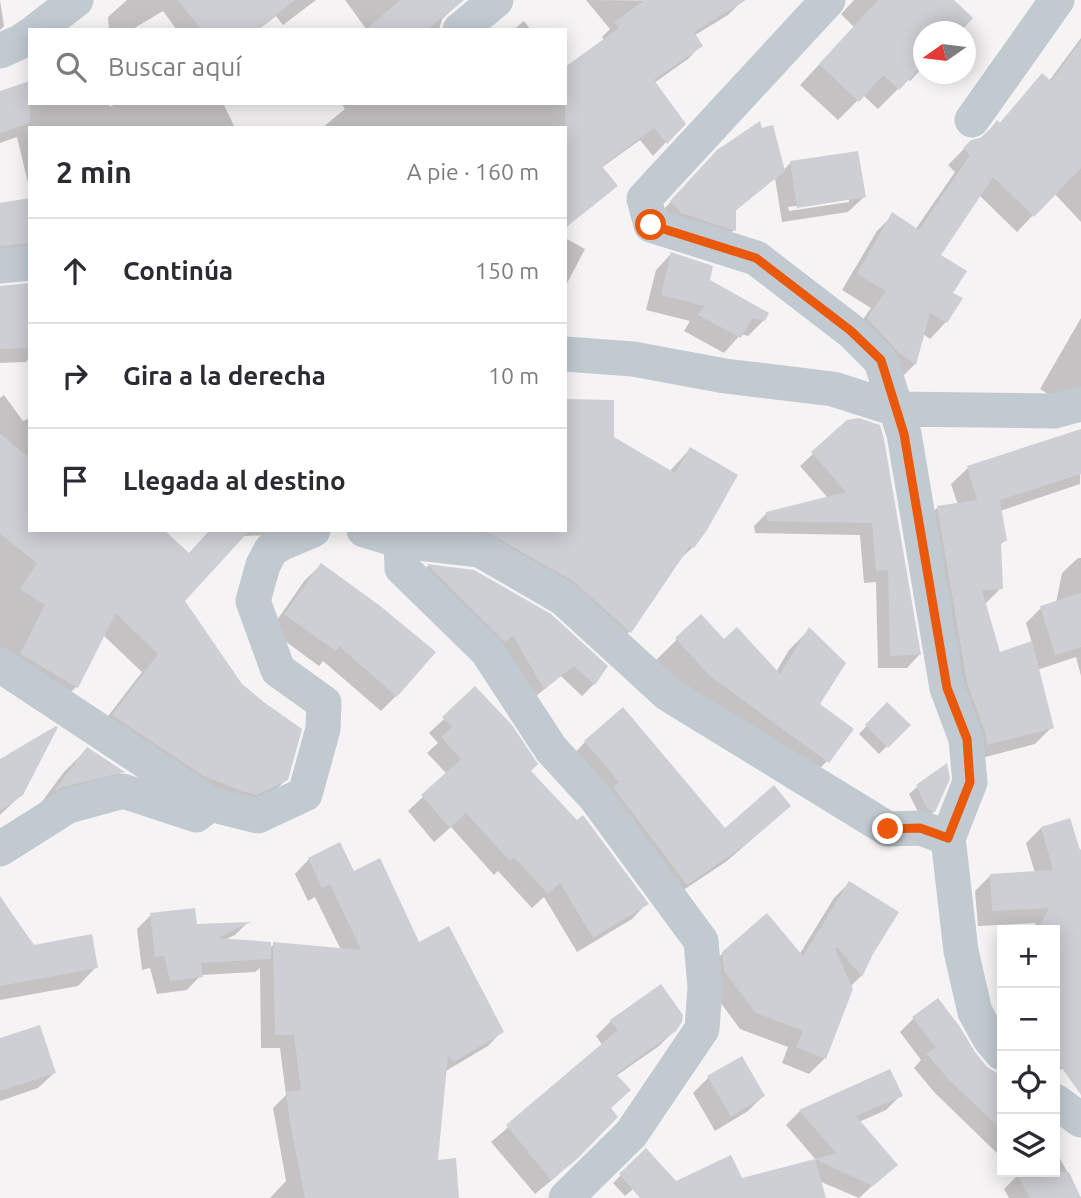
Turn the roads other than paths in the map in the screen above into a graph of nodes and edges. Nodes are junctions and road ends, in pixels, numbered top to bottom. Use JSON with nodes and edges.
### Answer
{"nodes":[{"id":1,"x":76,"y":0,"type":"edge"},
{"id":2,"x":496,"y":0,"type":"edge"},
{"id":3,"x":828,"y":0,"type":"edge"},
{"id":4,"x":1057,"y":0,"type":"edge"},
{"id":5,"x":40,"y":28,"type":"edge"},
{"id":6,"x":462,"y":28,"type":"edge"},
{"id":7,"x":28,"y":36,"type":"edge"},
{"id":8,"x":0,"y":51,"type":"edge"},
{"id":9,"x":972,"y":120,"type":"dead end"},
{"id":10,"x":28,"y":263,"type":"edge"},
{"id":11,"x":0,"y":266,"type":"edge"},
{"id":12,"x":567,"y":354,"type":"edge"},
{"id":13,"x":1081,"y":404,"type":"edge"},
{"id":14,"x":896,"y":409,"type":"junction"},
{"id":15,"x":308,"y":532,"type":"edge"},
{"id":16,"x":371,"y":532,"type":"edge"},
{"id":17,"x":401,"y":541,"type":"junction"},
{"id":18,"x":0,"y":665,"type":"edge"},
{"id":19,"x":210,"y":804,"type":"junction"},
{"id":20,"x":948,"y":838,"type":"junction"},
{"id":21,"x":0,"y":849,"type":"edge"},
{"id":22,"x":1000,"y":1051,"type":"edge"},
{"id":23,"x":1060,"y":1104,"type":"edge"},
{"id":24,"x":1081,"y":1119,"type":"edge"},
{"id":25,"x":566,"y":1198,"type":"edge"}],
"edges":[{"from":1,"to":5,"type":"street"},
{"from":2,"to":6,"type":"street"},
{"from":3,"to":14,"type":"street"},
{"from":4,"to":9,"type":"street"},
{"from":7,"to":8,"type":"street"},
{"from":10,"to":11,"type":"street"},
{"from":12,"to":14,"type":"street"},
{"from":13,"to":14,"type":"street"},
{"from":14,"to":20,"type":"street"},
{"from":15,"to":19,"type":"street"},
{"from":16,"to":17,"type":"street"},
{"from":17,"to":20,"type":"street"},
{"from":17,"to":25,"type":"street"},
{"from":18,"to":19,"type":"street"},
{"from":19,"to":21,"type":"street"},
{"from":20,"to":22,"type":"street"},
{"from":23,"to":24,"type":"street"}]}
